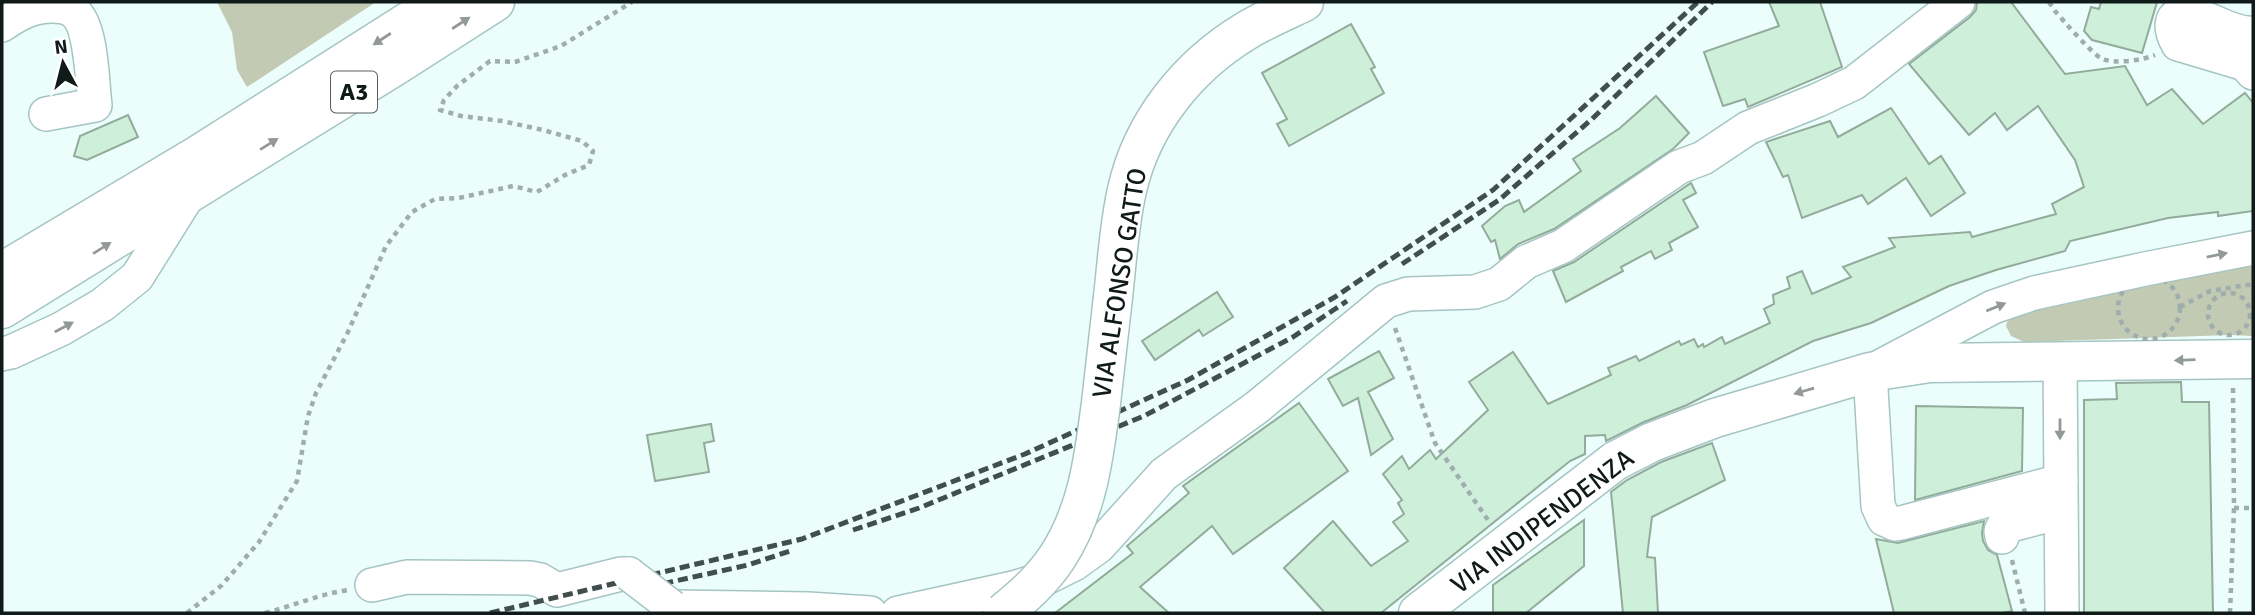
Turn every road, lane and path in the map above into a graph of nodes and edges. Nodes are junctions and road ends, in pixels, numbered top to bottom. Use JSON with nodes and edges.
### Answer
{"nodes":[{"id":1,"x":439,"y":2,"type":"edge"},
{"id":2,"x":495,"y":2,"type":"edge"},
{"id":3,"x":632,"y":2,"type":"edge"},
{"id":4,"x":1304,"y":2,"type":"edge"},
{"id":5,"x":1941,"y":2,"type":"edge"},
{"id":6,"x":1958,"y":2,"type":"edge"},
{"id":7,"x":2049,"y":2,"type":"edge"},
{"id":8,"x":2,"y":25,"type":"edge"},
{"id":9,"x":2253,"y":33,"type":"edge"},
{"id":10,"x":2143,"y":60,"type":"dead end"},
{"id":11,"x":1873,"y":67,"type":"junction"},
{"id":12,"x":2253,"y":73,"type":"edge"},
{"id":13,"x":46,"y":114,"type":"dead end"},
{"id":14,"x":199,"y":176,"type":"junction"},
{"id":15,"x":2253,"y":248,"type":"edge"},
{"id":16,"x":2,"y":272,"type":"edge"},
{"id":17,"x":2253,"y":284,"type":"edge"},
{"id":18,"x":1386,"y":301,"type":"junction"},
{"id":19,"x":2180,"y":307,"type":"junction"},
{"id":20,"x":2,"y":309,"type":"edge"},
{"id":21,"x":2249,"y":320,"type":"joint"},
{"id":22,"x":1957,"y":326,"type":"junction"},
{"id":23,"x":2,"y":354,"type":"edge"},
{"id":24,"x":2243,"y":359,"type":"edge"},
{"id":25,"x":2060,"y":360,"type":"junction"},
{"id":26,"x":1974,"y":362,"type":"junction"},
{"id":27,"x":1870,"y":372,"type":"junction"},
{"id":28,"x":2061,"y":485,"type":"junction"},
{"id":29,"x":2234,"y":508,"type":"junction"},
{"id":30,"x":2253,"y":508,"type":"edge"},
{"id":31,"x":1507,"y":544,"type":"junction"},
{"id":32,"x":2007,"y":548,"type":"joint"},
{"id":33,"x":372,"y":585,"type":"joint"},
{"id":34,"x":187,"y":613,"type":"edge"},
{"id":35,"x":265,"y":613,"type":"edge"},
{"id":36,"x":870,"y":613,"type":"edge"},
{"id":37,"x":898,"y":613,"type":"edge"},
{"id":38,"x":1003,"y":613,"type":"edge"},
{"id":39,"x":1418,"y":613,"type":"edge"},
{"id":40,"x":2025,"y":613,"type":"edge"},
{"id":41,"x":2062,"y":613,"type":"edge"},
{"id":42,"x":2230,"y":613,"type":"edge"}],
"edges":[{"from":1,"to":14,"type":"main road","number":"A3","one_way":true},
{"from":14,"to":2,"type":"main road","number":"A3","one_way":true},
{"from":3,"to":34,"type":"path"},
{"from":4,"to":38,"type":"main road","name":"VIA ALFONSO GATTO","bridge":true},
{"from":5,"to":11,"type":"street"},
{"from":6,"to":11,"type":"street"},
{"from":7,"to":10,"type":"path"},
{"from":8,"to":13,"type":"street"},
{"from":9,"to":12,"type":"street"},
{"from":11,"to":18,"type":"street"},
{"from":14,"to":16,"type":"main road","number":"A3"},
{"from":20,"to":14,"type":"main road","number":"A3","one_way":true},
{"from":23,"to":14,"type":"street","one_way":true},
{"from":22,"to":15,"type":"street","one_way":true},
{"from":17,"to":19,"type":"path"},
{"from":18,"to":31,"type":"path"},
{"from":18,"to":37,"type":"street"},
{"from":19,"to":19,"type":"path"},
{"from":21,"to":21,"type":"path"},
{"from":22,"to":26,"type":"street"},
{"from":22,"to":27,"type":"street"},
{"from":24,"to":25,"type":"main road","name":"VIA INDIPENDENZA","one_way":true},
{"from":24,"to":29,"type":"path"},
{"from":25,"to":26,"type":"main road","name":"VIA INDIPENDENZA"},
{"from":25,"to":28,"type":"street","one_way":true},
{"from":26,"to":27,"type":"main road","name":"VIA INDIPENDENZA"},
{"from":27,"to":28,"type":"street"},
{"from":27,"to":31,"type":"main road","name":"VIA INDIPENDENZA","one_way":true},
{"from":28,"to":32,"type":"street"},
{"from":28,"to":41,"type":"street"},
{"from":29,"to":30,"type":"path"},
{"from":29,"to":42,"type":"path"},
{"from":31,"to":39,"type":"main road","name":"VIA INDIPENDENZA"},
{"from":32,"to":40,"type":"path"},
{"from":33,"to":35,"type":"path"},
{"from":33,"to":36,"type":"street","bridge":true}]}
